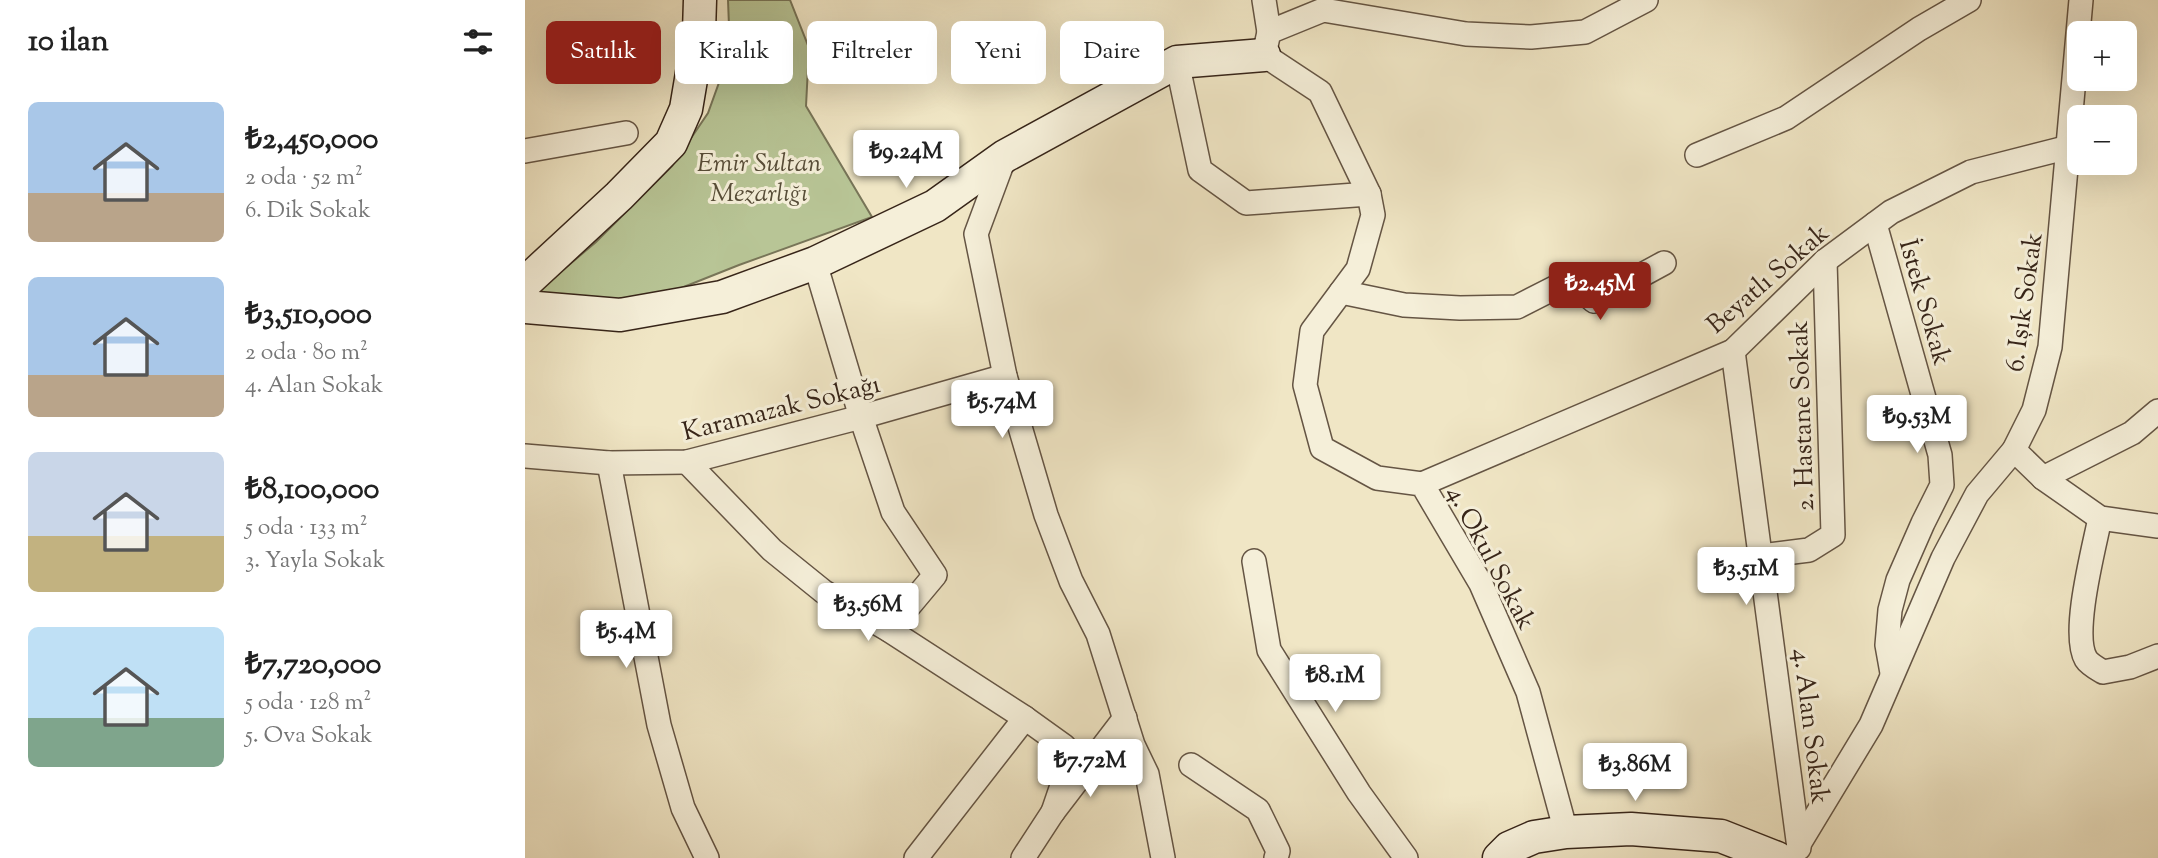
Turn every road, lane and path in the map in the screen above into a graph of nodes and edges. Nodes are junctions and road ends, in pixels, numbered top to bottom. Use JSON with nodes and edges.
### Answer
{"nodes":[{"id":1,"x":701,"y":0,"type":"edge"},
{"id":2,"x":1264,"y":0,"type":"edge"},
{"id":3,"x":1646,"y":0,"type":"edge"},
{"id":4,"x":1969,"y":0,"type":"edge"},
{"id":5,"x":2081,"y":0,"type":"edge"},
{"id":6,"x":1266,"y":44,"type":"junction"},
{"id":7,"x":1177,"y":62,"type":"junction"},
{"id":8,"x":2072,"y":105,"type":"edge"},
{"id":9,"x":626,"y":133,"type":"dead end"},
{"id":10,"x":2067,"y":148,"type":"edge"},
{"id":11,"x":525,"y":151,"type":"edge"},
{"id":12,"x":1697,"y":155,"type":"dead end"},
{"id":13,"x":1005,"y":156,"type":"junction"},
{"id":14,"x":2067,"y":168,"type":"edge"},
{"id":15,"x":1369,"y":194,"type":"junction"},
{"id":16,"x":1875,"y":225,"type":"junction"},
{"id":17,"x":1825,"y":261,"type":"junction"},
{"id":18,"x":815,"y":263,"type":"junction"},
{"id":19,"x":1664,"y":263,"type":"dead end"},
{"id":20,"x":525,"y":283,"type":"edge"},
{"id":21,"x":1341,"y":292,"type":"junction"},
{"id":22,"x":525,"y":307,"type":"edge"},
{"id":23,"x":1733,"y":351,"type":"junction"},
{"id":24,"x":1005,"y":376,"type":"junction"},
{"id":25,"x":2158,"y":411,"type":"edge"},
{"id":26,"x":861,"y":417,"type":"junction"},
{"id":27,"x":2014,"y":450,"type":"junction"},
{"id":28,"x":525,"y":456,"type":"edge"},
{"id":29,"x":687,"y":462,"type":"junction"},
{"id":30,"x":609,"y":463,"type":"junction"},
{"id":31,"x":2043,"y":478,"type":"junction"},
{"id":32,"x":1422,"y":484,"type":"junction"},
{"id":33,"x":2100,"y":518,"type":"junction"},
{"id":34,"x":2158,"y":526,"type":"edge"},
{"id":35,"x":1761,"y":556,"type":"junction"},
{"id":36,"x":1254,"y":561,"type":"dead end"},
{"id":37,"x":889,"y":631,"type":"junction"},
{"id":38,"x":2158,"y":656,"type":"edge"},
{"id":39,"x":1892,"y":674,"type":"junction"},
{"id":40,"x":1025,"y":718,"type":"junction"},
{"id":41,"x":1125,"y":718,"type":"junction"},
{"id":42,"x":1192,"y":765,"type":"dead end"},
{"id":43,"x":1053,"y":812,"type":"junction"},
{"id":44,"x":1566,"y":832,"type":"junction"},
{"id":45,"x":1792,"y":853,"type":"edge"},
{"id":46,"x":707,"y":858,"type":"edge"},
{"id":47,"x":916,"y":858,"type":"edge"},
{"id":48,"x":1023,"y":858,"type":"edge"},
{"id":49,"x":1163,"y":858,"type":"edge"},
{"id":50,"x":1276,"y":858,"type":"edge"},
{"id":51,"x":1406,"y":858,"type":"edge"},
{"id":52,"x":1499,"y":858,"type":"edge"}],
"edges":[{"from":1,"to":20,"type":"main road"},
{"from":2,"to":6,"type":"street"},
{"from":3,"to":6,"type":"street"},
{"from":4,"to":12,"type":"street"},
{"from":5,"to":8,"type":"street","name":"6. Işık Sokak"},
{"from":6,"to":7,"type":"main road"},
{"from":6,"to":15,"type":"street","name":"4. Okul Sokak"},
{"from":7,"to":13,"type":"main road"},
{"from":7,"to":15,"type":"street"},
{"from":9,"to":11,"type":"street"},
{"from":10,"to":16,"type":"street","name":"Beyatlı Sokak"},
{"from":13,"to":18,"type":"main road"},
{"from":13,"to":24,"type":"street"},
{"from":14,"to":27,"type":"street","name":"6. Işık Sokak"},
{"from":15,"to":21,"type":"street","name":"4. Okul Sokak"},
{"from":16,"to":17,"type":"street","name":"Beyatlı Sokak"},
{"from":16,"to":39,"type":"street","name":"İstek Sokak"},
{"from":17,"to":23,"type":"street","name":"Beyatlı Sokak"},
{"from":17,"to":35,"type":"street","name":"2. Hastane Sokak"},
{"from":18,"to":22,"type":"main road"},
{"from":18,"to":26,"type":"street"},
{"from":19,"to":21,"type":"street"},
{"from":21,"to":32,"type":"street","name":"4. Okul Sokak"},
{"from":23,"to":32,"type":"street","name":"Beyatlı Sokak"},
{"from":23,"to":35,"type":"street","name":"4. Alan Sokak"},
{"from":24,"to":26,"type":"street","name":"Karamazak Sokağı"},
{"from":24,"to":41,"type":"street"},
{"from":25,"to":31,"type":"street"},
{"from":26,"to":29,"type":"street","name":"Karamazak Sokağı"},
{"from":26,"to":37,"type":"street"},
{"from":27,"to":31,"type":"street"},
{"from":27,"to":39,"type":"street","name":"6. Işık Sokak"},
{"from":28,"to":30,"type":"street","name":"Karamazak Sokağı"},
{"from":29,"to":30,"type":"street","name":"Karamazak Sokağı"},
{"from":29,"to":37,"type":"street"},
{"from":30,"to":46,"type":"street"},
{"from":31,"to":33,"type":"street"},
{"from":32,"to":44,"type":"street","name":"4. Okul Sokak"},
{"from":33,"to":34,"type":"street"},
{"from":33,"to":38,"type":"street"},
{"from":35,"to":45,"type":"street","name":"4. Alan Sokak"},
{"from":36,"to":51,"type":"street"},
{"from":37,"to":40,"type":"street"},
{"from":39,"to":45,"type":"street","name":"6. Işık Sokak"},
{"from":40,"to":43,"type":"street"},
{"from":40,"to":47,"type":"street"},
{"from":41,"to":43,"type":"street"},
{"from":41,"to":49,"type":"street"},
{"from":42,"to":50,"type":"street"},
{"from":43,"to":48,"type":"street"},
{"from":44,"to":45,"type":"main road"},
{"from":44,"to":52,"type":"main road"}]}
